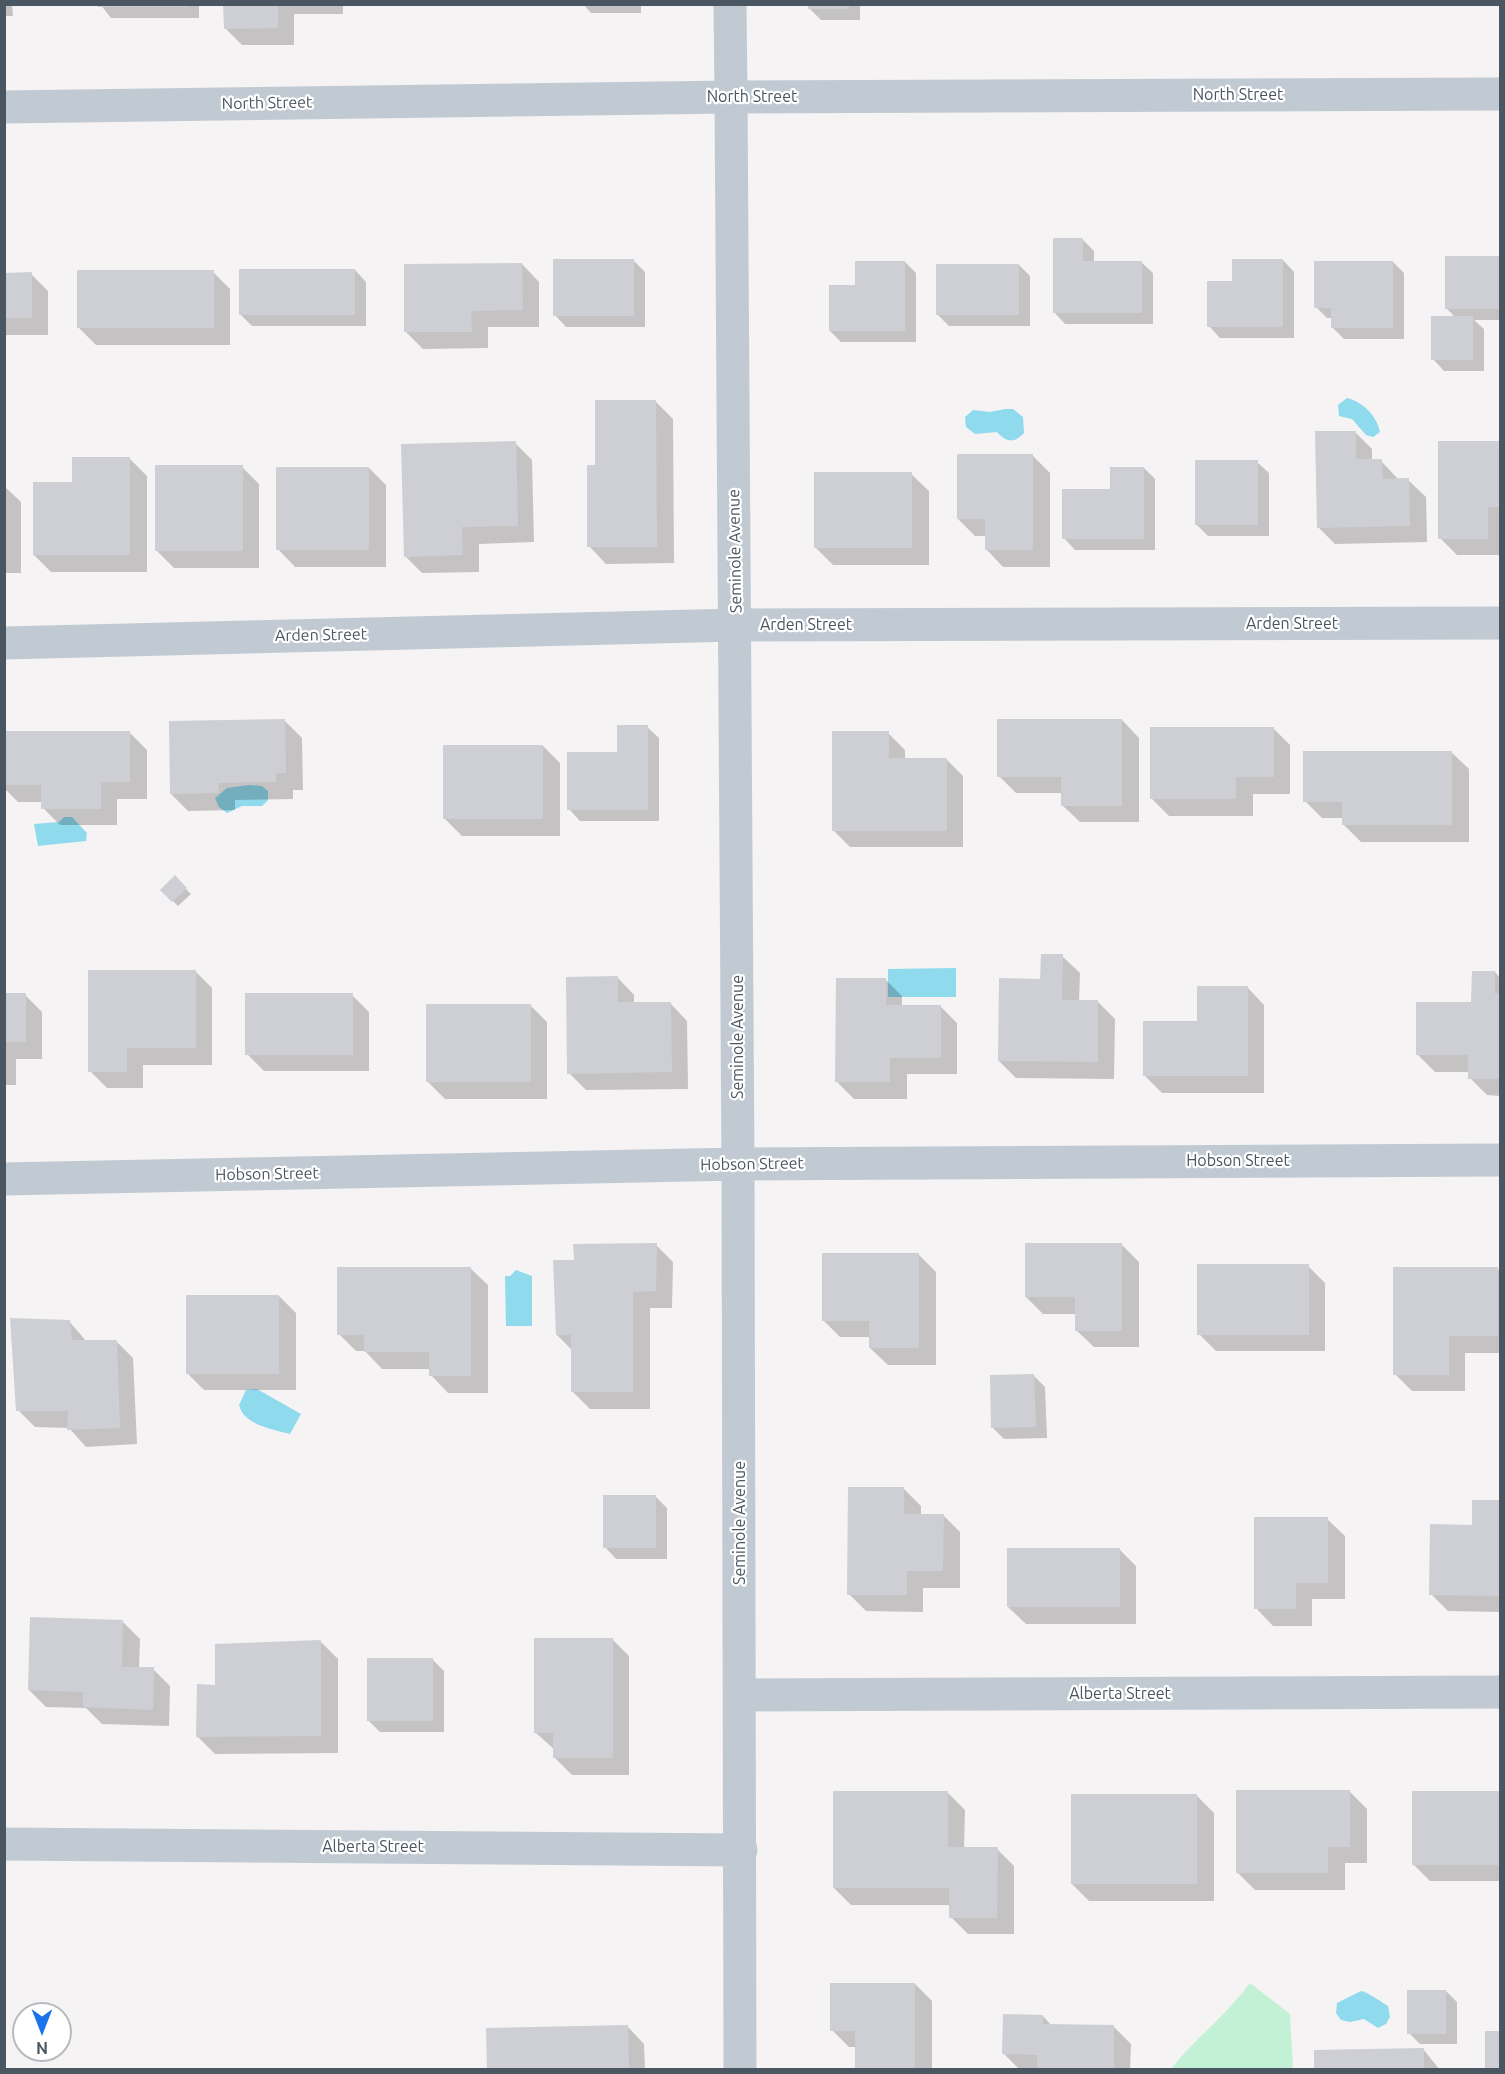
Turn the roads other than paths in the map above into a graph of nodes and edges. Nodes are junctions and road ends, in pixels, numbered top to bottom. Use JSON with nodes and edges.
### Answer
{"nodes":[{"id":1,"x":730,"y":4,"type":"edge"},
{"id":2,"x":1500,"y":94,"type":"edge"},
{"id":3,"x":731,"y":97,"type":"junction"},
{"id":4,"x":4,"y":107,"type":"edge"},
{"id":5,"x":1500,"y":623,"type":"edge"},
{"id":6,"x":736,"y":625,"type":"junction"},
{"id":7,"x":4,"y":643,"type":"edge"},
{"id":8,"x":1500,"y":1160,"type":"edge"},
{"id":9,"x":738,"y":1164,"type":"junction"},
{"id":10,"x":4,"y":1179,"type":"edge"},
{"id":11,"x":1500,"y":1692,"type":"edge"},
{"id":12,"x":740,"y":1695,"type":"junction"},
{"id":13,"x":4,"y":1844,"type":"edge"},
{"id":14,"x":741,"y":1850,"type":"junction"},
{"id":15,"x":740,"y":2070,"type":"edge"}],
"edges":[{"from":1,"to":3,"type":"street","name":"Seminole Avenue"},
{"from":2,"to":3,"type":"street","name":"North Street"},
{"from":3,"to":4,"type":"street","name":"North Street"},
{"from":3,"to":6,"type":"street","name":"Seminole Avenue"},
{"from":5,"to":6,"type":"street","name":"Arden Street"},
{"from":6,"to":7,"type":"street","name":"Arden Street"},
{"from":6,"to":9,"type":"street","name":"Seminole Avenue"},
{"from":8,"to":9,"type":"street","name":"Hobson Street"},
{"from":9,"to":10,"type":"street","name":"Hobson Street"},
{"from":9,"to":12,"type":"street","name":"Seminole Avenue"},
{"from":11,"to":12,"type":"street","name":"Alberta Street"},
{"from":12,"to":14,"type":"street","name":"Seminole Avenue"},
{"from":13,"to":14,"type":"street","name":"Alberta Street"},
{"from":14,"to":15,"type":"street","name":"Seminole Avenue"}]}
